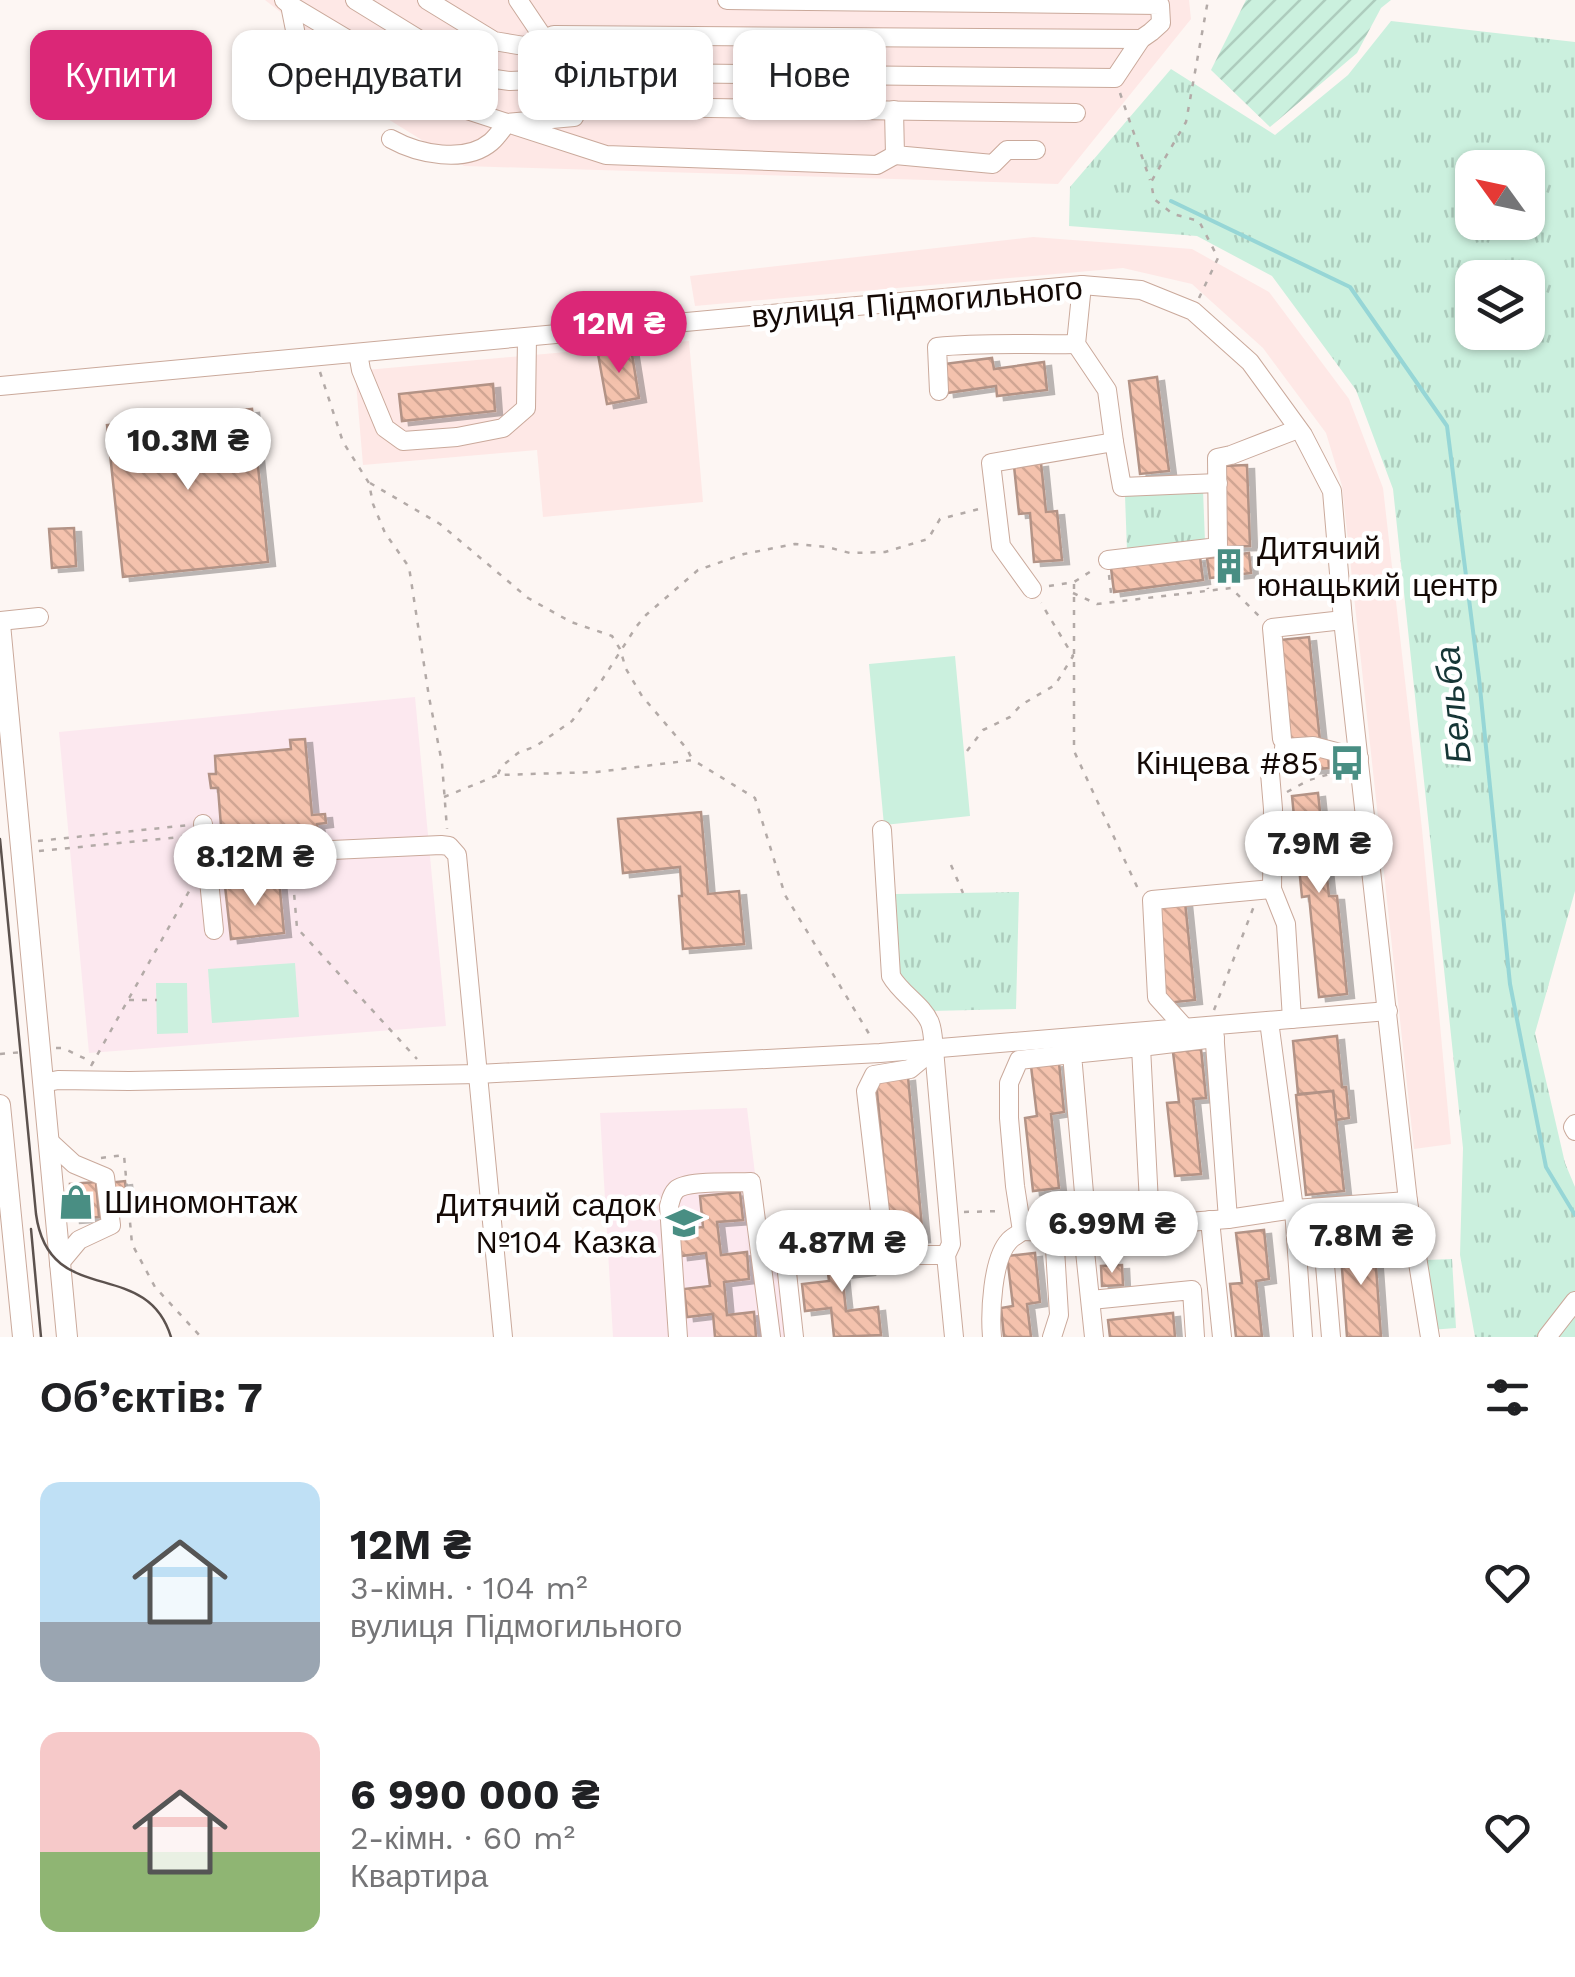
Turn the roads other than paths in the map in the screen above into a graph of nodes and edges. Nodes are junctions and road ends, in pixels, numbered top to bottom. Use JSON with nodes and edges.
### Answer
{"nodes":[{"id":1,"x":355,"y":0,"type":"edge"},
{"id":2,"x":427,"y":0,"type":"edge"},
{"id":3,"x":518,"y":0,"type":"edge"},
{"id":4,"x":727,"y":0,"type":"edge"},
{"id":5,"x":287,"y":3,"type":"edge"},
{"id":6,"x":294,"y":30,"type":"edge"},
{"id":7,"x":538,"y":30,"type":"edge"},
{"id":8,"x":713,"y":36,"type":"edge"},
{"id":9,"x":1141,"y":39,"type":"junction"},
{"id":10,"x":518,"y":45,"type":"edge"},
{"id":11,"x":713,"y":74,"type":"edge"},
{"id":12,"x":518,"y":81,"type":"edge"},
{"id":13,"x":713,"y":108,"type":"edge"},
{"id":14,"x":894,"y":110,"type":"junction"},
{"id":15,"x":1076,"y":113,"type":"dead end"},
{"id":16,"x":540,"y":120,"type":"edge"},
{"id":17,"x":506,"y":123,"type":"junction"},
{"id":18,"x":391,"y":139,"type":"dead end"},
{"id":19,"x":1036,"y":150,"type":"dead end"},
{"id":20,"x":895,"y":155,"type":"junction"},
{"id":21,"x":1082,"y":285,"type":"junction"},
{"id":22,"x":527,"y":337,"type":"junction"},
{"id":23,"x":1076,"y":344,"type":"junction"},
{"id":24,"x":358,"y":353,"type":"junction"},
{"id":25,"x":0,"y":386,"type":"edge"},
{"id":26,"x":939,"y":391,"type":"dead end"},
{"id":27,"x":1298,"y":429,"type":"junction"},
{"id":28,"x":1114,"y":442,"type":"junction"},
{"id":29,"x":1218,"y":483,"type":"junction"},
{"id":30,"x":1108,"y":560,"type":"road end"},
{"id":31,"x":1032,"y":589,"type":"road end"},
{"id":32,"x":39,"y":618,"type":"dead end"},
{"id":33,"x":1344,"y":620,"type":"junction"},
{"id":34,"x":0,"y":622,"type":"edge"},
{"id":35,"x":1360,"y":762,"type":"junction"},
{"id":36,"x":1270,"y":773,"type":"dead end"},
{"id":37,"x":203,"y":829,"type":"road end"},
{"id":38,"x":882,"y":830,"type":"dead end"},
{"id":39,"x":207,"y":861,"type":"junction"},
{"id":40,"x":1272,"y":889,"type":"junction"},
{"id":41,"x":214,"y":930,"type":"dead end"},
{"id":42,"x":1388,"y":1010,"type":"junction"},
{"id":43,"x":1292,"y":1019,"type":"junction"},
{"id":44,"x":1269,"y":1021,"type":"junction"},
{"id":45,"x":1185,"y":1028,"type":"junction"},
{"id":46,"x":1212,"y":1030,"type":"junction"},
{"id":47,"x":1141,"y":1047,"type":"junction"},
{"id":48,"x":934,"y":1049,"type":"junction"},
{"id":49,"x":1072,"y":1054,"type":"junction"},
{"id":50,"x":478,"y":1074,"type":"junction"},
{"id":51,"x":44,"y":1083,"type":"junction"},
{"id":52,"x":0,"y":1105,"type":"edge"},
{"id":53,"x":49,"y":1141,"type":"junction"},
{"id":54,"x":1408,"y":1201,"type":"junction"},
{"id":55,"x":4,"y":1208,"type":"edge"},
{"id":56,"x":1294,"y":1209,"type":"junction"},
{"id":57,"x":1219,"y":1220,"type":"junction"},
{"id":58,"x":1150,"y":1223,"type":"junction"},
{"id":59,"x":1088,"y":1228,"type":"junction"},
{"id":60,"x":1022,"y":1231,"type":"junction"},
{"id":61,"x":1054,"y":1232,"type":"junction"},
{"id":62,"x":866,"y":1236,"type":"dead end"},
{"id":63,"x":946,"y":1255,"type":"junction"},
{"id":64,"x":60,"y":1264,"type":"junction"},
{"id":65,"x":1325,"y":1265,"type":"dead end"},
{"id":66,"x":1091,"y":1300,"type":"junction"},
{"id":67,"x":1575,"y":1301,"type":"edge"},
{"id":68,"x":23,"y":1337,"type":"edge"},
{"id":69,"x":66,"y":1337,"type":"edge"},
{"id":70,"x":503,"y":1337,"type":"edge"},
{"id":71,"x":678,"y":1337,"type":"edge"},
{"id":72,"x":771,"y":1337,"type":"edge"},
{"id":73,"x":794,"y":1337,"type":"edge"},
{"id":74,"x":954,"y":1337,"type":"edge"},
{"id":75,"x":992,"y":1337,"type":"edge"},
{"id":76,"x":1052,"y":1337,"type":"edge"},
{"id":77,"x":1094,"y":1337,"type":"edge"},
{"id":78,"x":1194,"y":1337,"type":"edge"},
{"id":79,"x":1222,"y":1337,"type":"edge"},
{"id":80,"x":1303,"y":1337,"type":"edge"},
{"id":81,"x":1331,"y":1337,"type":"edge"},
{"id":82,"x":1430,"y":1337,"type":"edge"},
{"id":83,"x":1547,"y":1337,"type":"edge"}],
"edges":[{"from":1,"to":12,"type":"street"},
{"from":2,"to":10,"type":"street"},
{"from":3,"to":7,"type":"street"},
{"from":4,"to":9,"type":"street"},
{"from":5,"to":6,"type":"street"},
{"from":5,"to":17,"type":"street"},
{"from":8,"to":9,"type":"street"},
{"from":9,"to":11,"type":"street"},
{"from":13,"to":14,"type":"street"},
{"from":14,"to":15,"type":"street"},
{"from":14,"to":20,"type":"street"},
{"from":16,"to":17,"type":"street"},
{"from":17,"to":18,"type":"street"},
{"from":17,"to":20,"type":"street"},
{"from":19,"to":20,"type":"street"},
{"from":21,"to":22,"type":"street","name":"вулиця Підмогильного"},
{"from":21,"to":23,"type":"street"},
{"from":21,"to":27,"type":"street","name":"вулиця Підмогильного"},
{"from":22,"to":24,"type":"street","name":"вулиця Підмогильного"},
{"from":22,"to":24,"type":"street"},
{"from":23,"to":26,"type":"street"},
{"from":23,"to":28,"type":"street"},
{"from":24,"to":25,"type":"street","name":"вулиця Підмогильного"},
{"from":27,"to":29,"type":"street"},
{"from":27,"to":33,"type":"street","name":"вулиця Підмогильного"},
{"from":28,"to":29,"type":"street"},
{"from":28,"to":31,"type":"street"},
{"from":29,"to":30,"type":"street"},
{"from":32,"to":34,"type":"street"},
{"from":33,"to":35,"type":"street","name":"вулиця Підмогильного"},
{"from":33,"to":35,"type":"street"},
{"from":34,"to":51,"type":"main road"},
{"from":35,"to":42,"type":"street","name":"вулиця Підмогильного"},
{"from":36,"to":40,"type":"street"},
{"from":37,"to":39,"type":"street"},
{"from":38,"to":48,"type":"street"},
{"from":39,"to":41,"type":"street"},
{"from":39,"to":50,"type":"street"},
{"from":40,"to":43,"type":"street"},
{"from":40,"to":45,"type":"street"},
{"from":42,"to":43,"type":"street"},
{"from":42,"to":54,"type":"street","name":"вулиця Підмогильного"},
{"from":43,"to":44,"type":"street"},
{"from":44,"to":46,"type":"street"},
{"from":44,"to":56,"type":"street"},
{"from":45,"to":46,"type":"street"},
{"from":45,"to":48,"type":"street"},
{"from":46,"to":47,"type":"street"},
{"from":46,"to":57,"type":"street"},
{"from":47,"to":49,"type":"street"},
{"from":47,"to":58,"type":"street"},
{"from":48,"to":50,"type":"street"},
{"from":48,"to":63,"type":"street"},
{"from":48,"to":63,"type":"street"},
{"from":49,"to":59,"type":"street"},
{"from":49,"to":60,"type":"street"},
{"from":50,"to":51,"type":"street"},
{"from":50,"to":70,"type":"street"},
{"from":51,"to":53,"type":"main road"},
{"from":52,"to":55,"type":"main road"},
{"from":53,"to":64,"type":"main road"},
{"from":53,"to":64,"type":"street"},
{"from":54,"to":56,"type":"street"},
{"from":54,"to":82,"type":"street","name":"вулиця Підмогильного"},
{"from":55,"to":68,"type":"main road"},
{"from":56,"to":57,"type":"street"},
{"from":56,"to":80,"type":"street"},
{"from":57,"to":58,"type":"street"},
{"from":57,"to":79,"type":"street"},
{"from":58,"to":59,"type":"street"},
{"from":59,"to":61,"type":"street"},
{"from":59,"to":66,"type":"street"},
{"from":60,"to":61,"type":"street"},
{"from":60,"to":75,"type":"street"},
{"from":61,"to":76,"type":"street"},
{"from":62,"to":73,"type":"street"},
{"from":63,"to":74,"type":"street"},
{"from":64,"to":69,"type":"main road"},
{"from":65,"to":81,"type":"street"},
{"from":66,"to":77,"type":"street"},
{"from":66,"to":78,"type":"street"},
{"from":67,"to":83,"type":"street"},
{"from":71,"to":72,"type":"street"}]}
